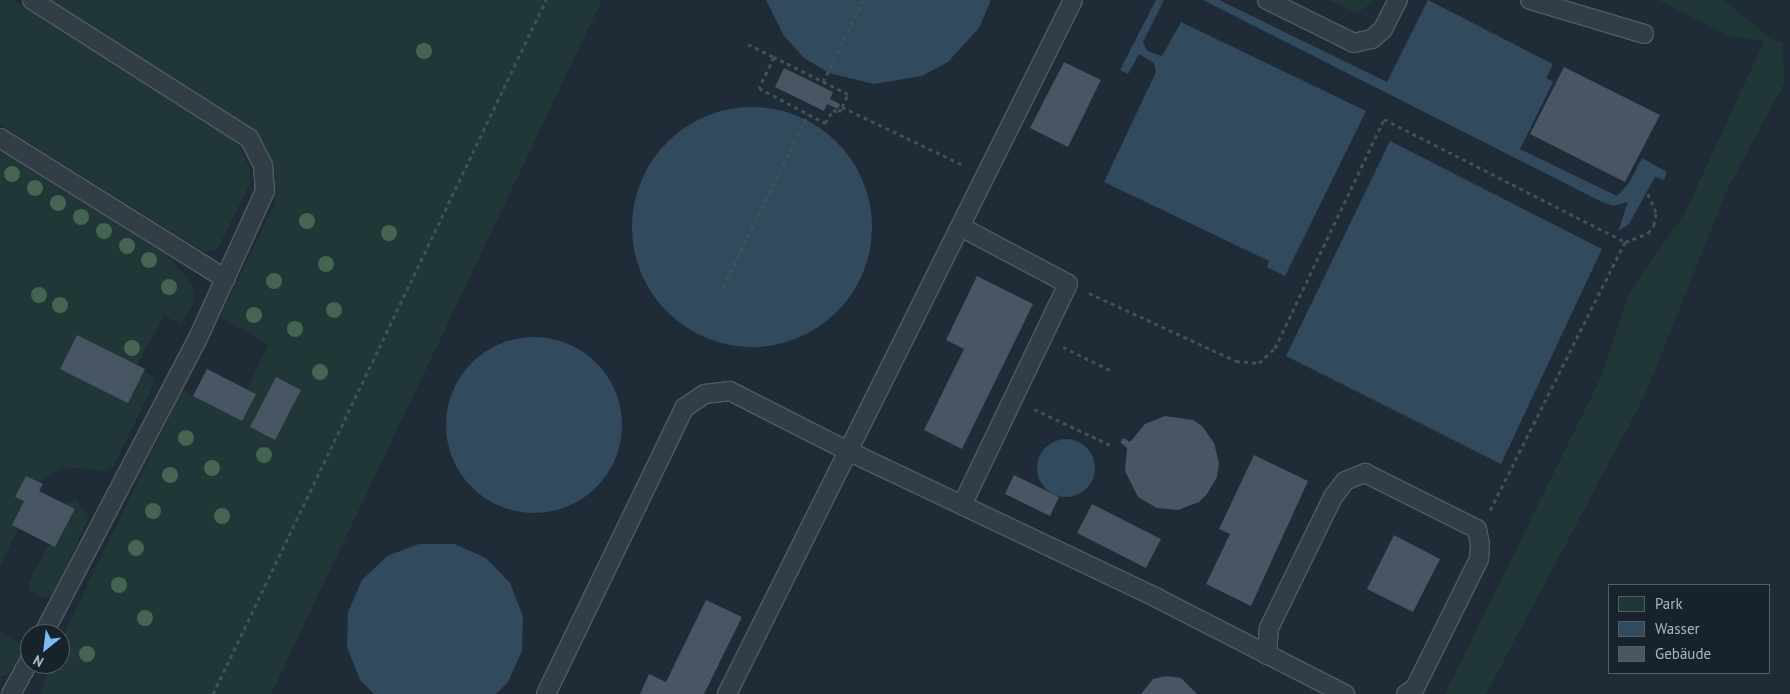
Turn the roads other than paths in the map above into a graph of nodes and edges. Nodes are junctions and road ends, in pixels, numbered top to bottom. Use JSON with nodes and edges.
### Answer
{"nodes":[{"id":1,"x":32,"y":0,"type":"edge"},
{"id":2,"x":1073,"y":0,"type":"edge"},
{"id":3,"x":1267,"y":0,"type":"edge"},
{"id":4,"x":1398,"y":0,"type":"edge"},
{"id":5,"x":1530,"y":0,"type":"edge"},
{"id":6,"x":1644,"y":34,"type":"dead end"},
{"id":7,"x":0,"y":138,"type":"edge"},
{"id":8,"x":961,"y":226,"type":"junction"},
{"id":9,"x":226,"y":279,"type":"junction"},
{"id":10,"x":848,"y":451,"type":"junction"},
{"id":11,"x":962,"y":505,"type":"junction"},
{"id":12,"x":48,"y":624,"type":"edge"},
{"id":13,"x":1267,"y":655,"type":"junction"},
{"id":14,"x":22,"y":674,"type":"edge"},
{"id":15,"x":11,"y":694,"type":"edge"},
{"id":16,"x":546,"y":694,"type":"edge"},
{"id":17,"x":726,"y":694,"type":"edge"},
{"id":18,"x":1345,"y":694,"type":"edge"},
{"id":19,"x":1406,"y":694,"type":"edge"}],
"edges":[{"from":1,"to":9,"type":"lane"},
{"from":2,"to":8,"type":"lane"},
{"from":3,"to":4,"type":"lane"},
{"from":5,"to":6,"type":"lane"},
{"from":7,"to":9,"type":"lane"},
{"from":8,"to":10,"type":"lane"},
{"from":8,"to":11,"type":"lane"},
{"from":9,"to":12,"type":"lane"},
{"from":10,"to":11,"type":"lane"},
{"from":10,"to":16,"type":"lane"},
{"from":10,"to":17,"type":"lane"},
{"from":11,"to":13,"type":"lane"},
{"from":13,"to":18,"type":"lane"},
{"from":13,"to":19,"type":"lane"},
{"from":14,"to":15,"type":"lane"}]}
